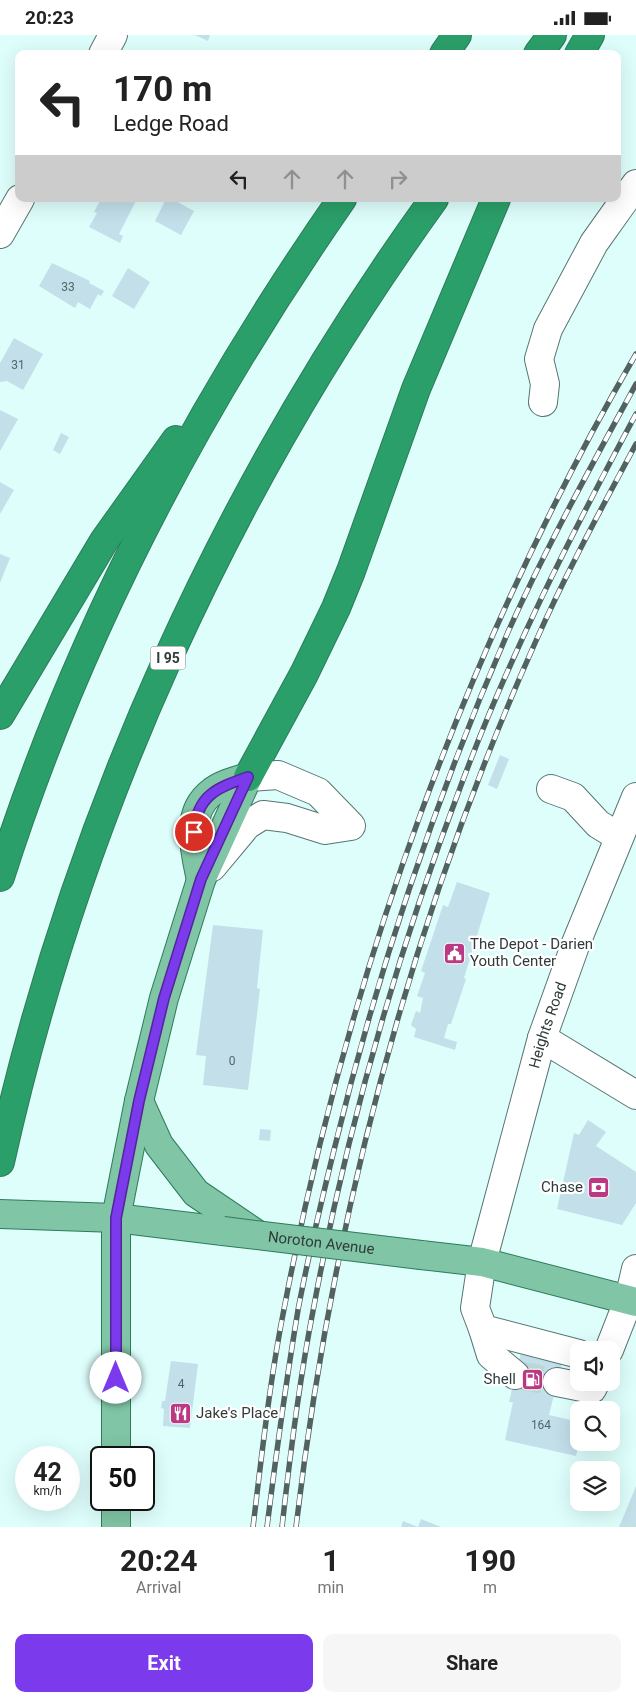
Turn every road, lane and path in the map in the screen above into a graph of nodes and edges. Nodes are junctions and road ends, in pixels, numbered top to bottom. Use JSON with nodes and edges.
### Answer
{"nodes":[{"id":1,"x":114,"y":35,"type":"edge"},
{"id":2,"x":457,"y":35,"type":"edge"},
{"id":3,"x":552,"y":35,"type":"edge"},
{"id":4,"x":590,"y":35,"type":"edge"},
{"id":5,"x":105,"y":50,"type":"edge"},
{"id":6,"x":447,"y":50,"type":"edge"},
{"id":7,"x":541,"y":50,"type":"edge"},
{"id":8,"x":581,"y":50,"type":"edge"},
{"id":9,"x":636,"y":184,"type":"edge"},
{"id":10,"x":18,"y":202,"type":"edge"},
{"id":11,"x":340,"y":202,"type":"edge"},
{"id":12,"x":432,"y":202,"type":"edge"},
{"id":13,"x":495,"y":202,"type":"edge"},
{"id":14,"x":0,"y":234,"type":"edge"},
{"id":15,"x":239,"y":357,"type":"junction"},
{"id":16,"x":543,"y":402,"type":"dead end"},
{"id":17,"x":0,"y":715,"type":"edge"},
{"id":18,"x":248,"y":777,"type":"junction"},
{"id":19,"x":551,"y":789,"type":"dead end"},
{"id":20,"x":636,"y":797,"type":"edge"},
{"id":21,"x":626,"y":830,"type":"edge"},
{"id":22,"x":0,"y":877,"type":"edge"},
{"id":23,"x":201,"y":879,"type":"junction"},
{"id":24,"x":542,"y":1038,"type":"junction"},
{"id":25,"x":636,"y":1095,"type":"edge"},
{"id":26,"x":139,"y":1101,"type":"junction"},
{"id":27,"x":0,"y":1162,"type":"edge"},
{"id":28,"x":0,"y":1214,"type":"edge"},
{"id":29,"x":116,"y":1218,"type":"junction"},
{"id":30,"x":258,"y":1235,"type":"junction"},
{"id":31,"x":482,"y":1262,"type":"junction"},
{"id":32,"x":636,"y":1269,"type":"edge"},
{"id":33,"x":634,"y":1300,"type":"edge"},
{"id":34,"x":483,"y":1329,"type":"junction"},
{"id":35,"x":614,"y":1341,"type":"edge"},
{"id":36,"x":570,"y":1352,"type":"edge"},
{"id":37,"x":515,"y":1375,"type":"tunnel mouth"},
{"id":38,"x":557,"y":1382,"type":"tunnel mouth"},
{"id":39,"x":570,"y":1385,"type":"edge"},
{"id":40,"x":116,"y":1446,"type":"edge"},
{"id":41,"x":116,"y":1511,"type":"edge"},
{"id":42,"x":116,"y":1527,"type":"edge"}],
"edges":[{"from":1,"to":5,"type":"street"},
{"from":2,"to":6,"type":"highway"},
{"from":3,"to":7,"type":"highway"},
{"from":4,"to":8,"type":"highway"},
{"from":9,"to":16,"type":"street"},
{"from":10,"to":14,"type":"street"},
{"from":11,"to":15,"type":"highway"},
{"from":12,"to":27,"type":"highway","number":"I 95"},
{"from":13,"to":18,"type":"highway"},
{"from":15,"to":17,"type":"highway"},
{"from":15,"to":22,"type":"highway"},
{"from":18,"to":23,"type":"main road"},
{"from":18,"to":23,"type":"street"},
{"from":19,"to":21,"type":"street"},
{"from":20,"to":21,"type":"street","name":"Heights Road"},
{"from":21,"to":24,"type":"street","name":"Heights Road"},
{"from":23,"to":26,"type":"main road"},
{"from":24,"to":25,"type":"street"},
{"from":24,"to":31,"type":"street","name":"Heights Road"},
{"from":26,"to":29,"type":"main road"},
{"from":26,"to":30,"type":"main road"},
{"from":28,"to":29,"type":"main road","name":"Noroton Avenue"},
{"from":29,"to":30,"type":"main road","name":"Noroton Avenue","bridge":true},
{"from":29,"to":40,"type":"main road"},
{"from":30,"to":31,"type":"main road","name":"Noroton Avenue","bridge":true},
{"from":31,"to":33,"type":"main road","name":"Noroton Avenue"},
{"from":31,"to":34,"type":"street","name":"Heights Road"},
{"from":32,"to":33,"type":"street"},
{"from":33,"to":35,"type":"street"},
{"from":34,"to":36,"type":"street"},
{"from":34,"to":37,"type":"street","name":"Heights Road"},
{"from":38,"to":39,"type":"street"},
{"from":41,"to":42,"type":"main road"}]}
